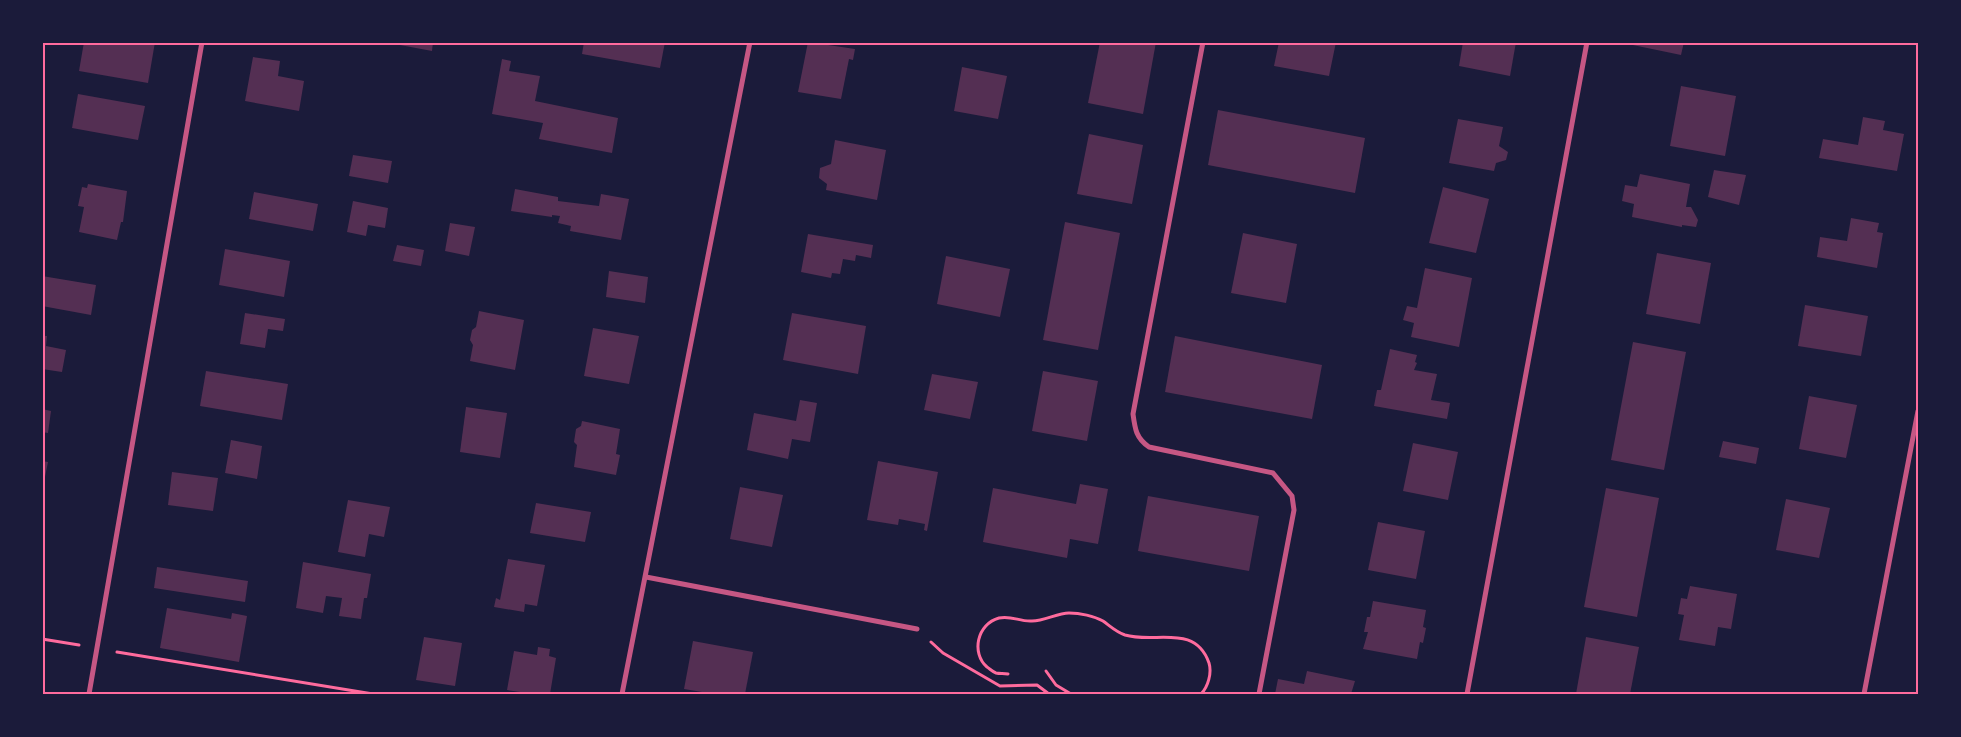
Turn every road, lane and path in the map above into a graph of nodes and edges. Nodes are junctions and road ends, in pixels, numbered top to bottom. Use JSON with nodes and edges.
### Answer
{"nodes":[{"id":1,"x":202,"y":42,"type":"edge"},
{"id":2,"x":750,"y":42,"type":"edge"},
{"id":3,"x":1203,"y":42,"type":"edge"},
{"id":4,"x":1587,"y":42,"type":"edge"},
{"id":5,"x":1918,"y":411,"type":"edge"},
{"id":6,"x":646,"y":577,"type":"junction"},
{"id":7,"x":917,"y":629,"type":"joint"},
{"id":8,"x":42,"y":639,"type":"edge"},
{"id":9,"x":97,"y":649,"type":"junction"},
{"id":10,"x":1046,"y":671,"type":"dead end"},
{"id":11,"x":1008,"y":674,"type":"dead end"},
{"id":12,"x":88,"y":694,"type":"edge"},
{"id":13,"x":373,"y":694,"type":"edge"},
{"id":14,"x":622,"y":694,"type":"edge"},
{"id":15,"x":1049,"y":694,"type":"edge"},
{"id":16,"x":1071,"y":694,"type":"edge"},
{"id":17,"x":1098,"y":694,"type":"edge"},
{"id":18,"x":1102,"y":694,"type":"edge"},
{"id":19,"x":1200,"y":694,"type":"edge"},
{"id":20,"x":1259,"y":694,"type":"edge"},
{"id":21,"x":1467,"y":694,"type":"edge"},
{"id":22,"x":1864,"y":694,"type":"edge"}],
"edges":[{"from":1,"to":9,"type":"street"},
{"from":2,"to":6,"type":"street"},
{"from":3,"to":20,"type":"street"},
{"from":4,"to":21,"type":"street"},
{"from":5,"to":22,"type":"street"},
{"from":6,"to":7,"type":"street"},
{"from":6,"to":14,"type":"street"},
{"from":7,"to":15,"type":"path"},
{"from":8,"to":9,"type":"path"},
{"from":9,"to":12,"type":"street"},
{"from":9,"to":13,"type":"path"},
{"from":10,"to":16,"type":"path"},
{"from":11,"to":19,"type":"path"},
{"from":17,"to":18,"type":"path"}]}
